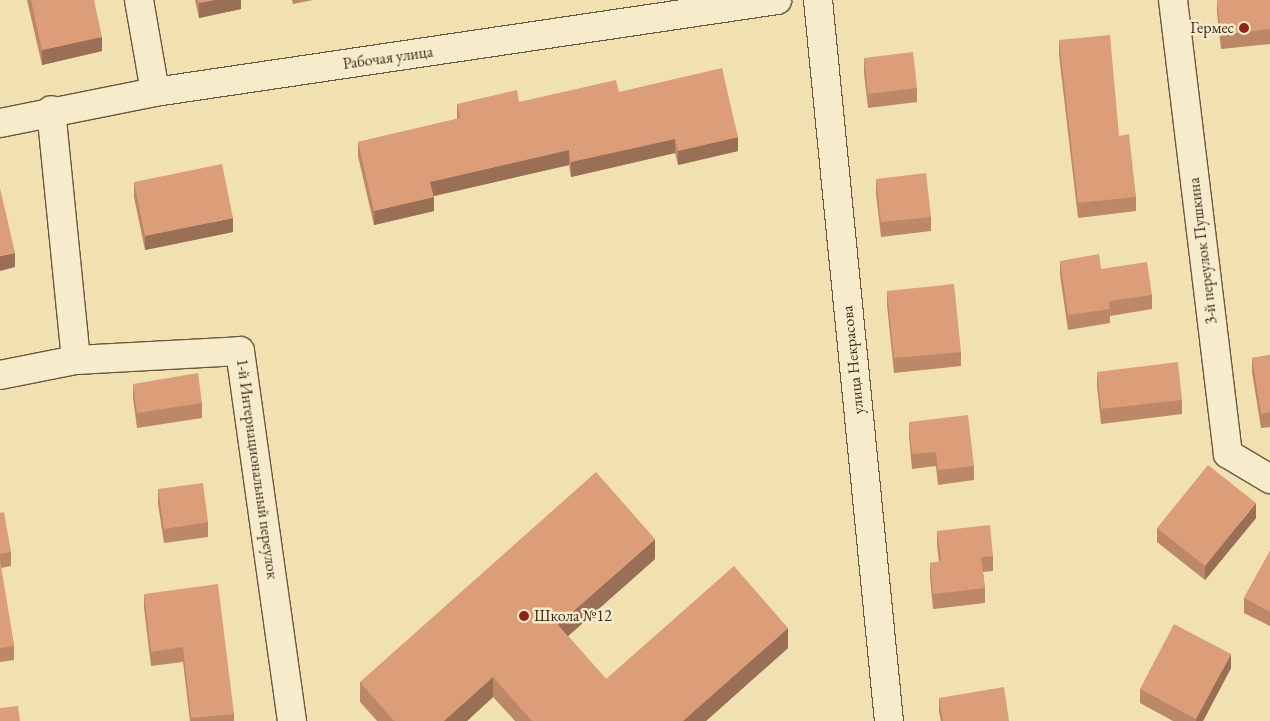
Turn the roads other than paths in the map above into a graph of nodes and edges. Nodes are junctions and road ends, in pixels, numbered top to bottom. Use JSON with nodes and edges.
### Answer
{"nodes":[{"id":1,"x":139,"y":0,"type":"edge"},
{"id":2,"x":777,"y":0,"type":"edge"},
{"id":3,"x":818,"y":0,"type":"edge"},
{"id":4,"x":1173,"y":0,"type":"edge"},
{"id":5,"x":155,"y":92,"type":"junction"},
{"id":6,"x":52,"y":110,"type":"junction"},
{"id":7,"x":0,"y":123,"type":"edge"},
{"id":8,"x":76,"y":360,"type":"junction"},
{"id":9,"x":0,"y":375,"type":"edge"},
{"id":10,"x":1270,"y":479,"type":"edge"},
{"id":11,"x":292,"y":721,"type":"edge"},
{"id":12,"x":889,"y":721,"type":"edge"}],
"edges":[{"from":1,"to":5,"type":"street"},
{"from":2,"to":5,"type":"street","name":"Рабочая улица"},
{"from":3,"to":12,"type":"street","name":"улица Некрасова"},
{"from":4,"to":10,"type":"street","name":"3-й переулок Пушкина"},
{"from":5,"to":6,"type":"street","name":"Рабочая улица"},
{"from":6,"to":7,"type":"street","name":"Рабочая улица"},
{"from":6,"to":8,"type":"street"},
{"from":8,"to":9,"type":"street","name":"1-й Интернациональный переулок"},
{"from":8,"to":11,"type":"street","name":"1-й Интернациональный переулок"}]}
